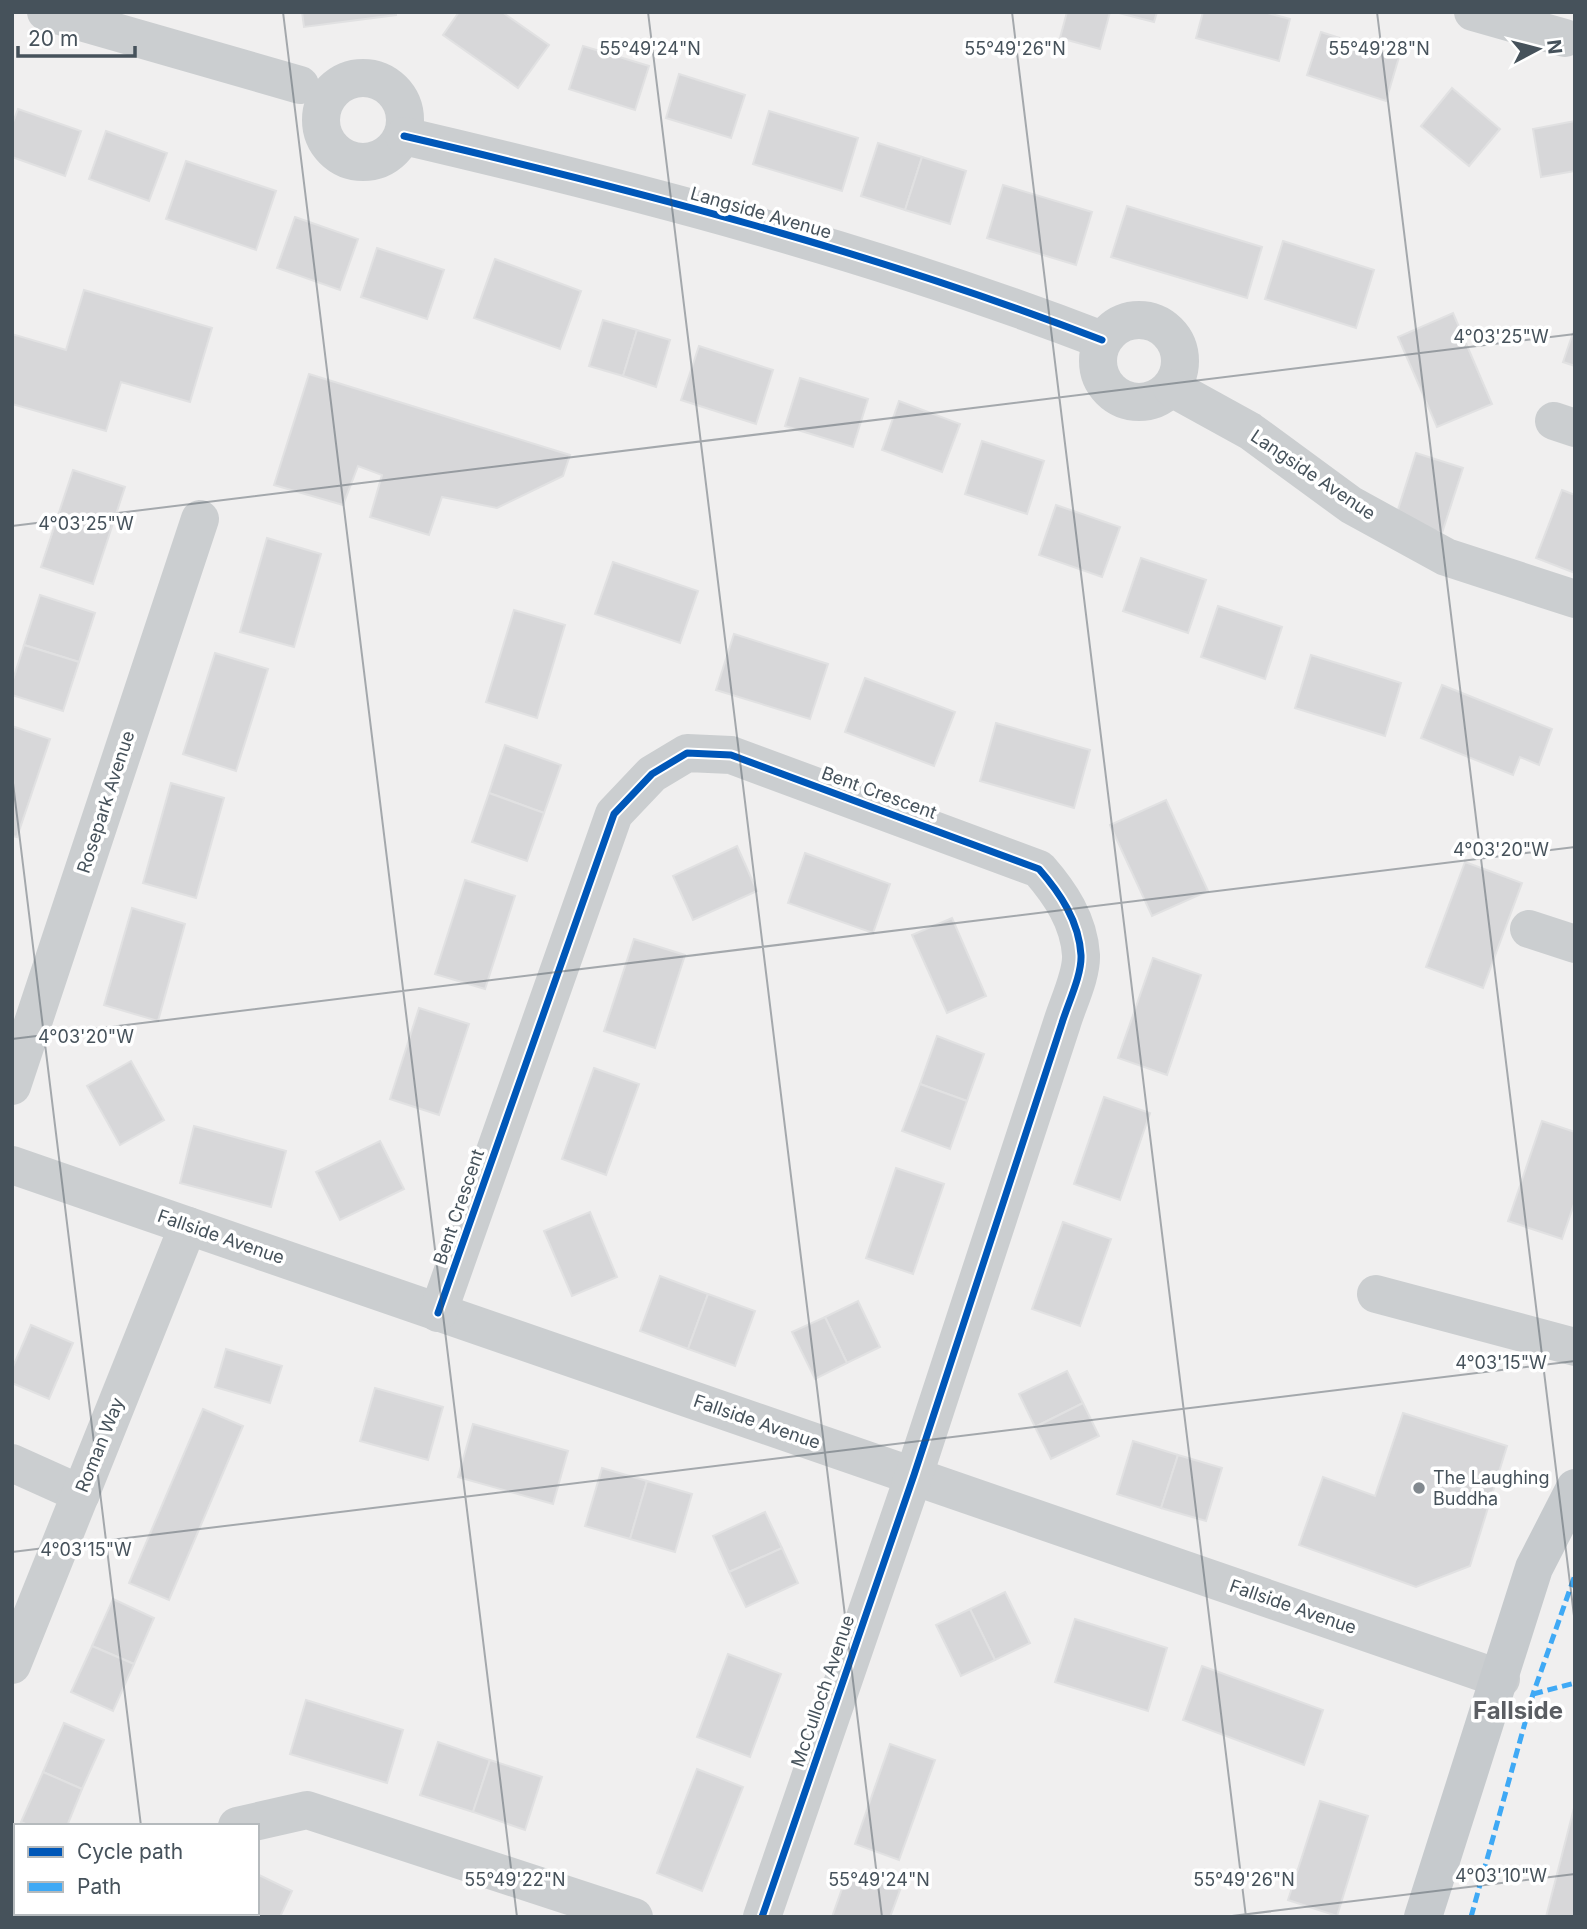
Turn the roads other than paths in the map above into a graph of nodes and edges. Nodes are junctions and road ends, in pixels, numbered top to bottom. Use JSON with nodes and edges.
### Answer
{"nodes":[{"id":1,"x":46,"y":12,"type":"edge"},
{"id":2,"x":1473,"y":12,"type":"edge"},
{"id":3,"x":1565,"y":38,"type":"dead end"},
{"id":4,"x":300,"y":85,"type":"dead end"},
{"id":5,"x":404,"y":136,"type":"dead end"},
{"id":6,"x":1102,"y":341,"type":"junction"},
{"id":7,"x":1172,"y":388,"type":"junction"},
{"id":8,"x":200,"y":519,"type":"dead end"},
{"id":9,"x":1575,"y":599,"type":"edge"},
{"id":10,"x":1529,"y":929,"type":"dead end"},
{"id":11,"x":1575,"y":944,"type":"edge"},
{"id":12,"x":12,"y":1086,"type":"edge"},
{"id":13,"x":12,"y":1165,"type":"edge"},
{"id":14,"x":188,"y":1226,"type":"junction"},
{"id":15,"x":1376,"y":1294,"type":"dead end"},
{"id":16,"x":439,"y":1313,"type":"junction"},
{"id":17,"x":1575,"y":1347,"type":"edge"},
{"id":18,"x":12,"y":1463,"type":"edge"},
{"id":19,"x":914,"y":1475,"type":"junction"},
{"id":20,"x":1575,"y":1488,"type":"edge"},
{"id":21,"x":81,"y":1494,"type":"junction"},
{"id":22,"x":12,"y":1665,"type":"edge"},
{"id":23,"x":1501,"y":1679,"type":"junction"},
{"id":24,"x":246,"y":1824,"type":"edge"},
{"id":25,"x":634,"y":1917,"type":"edge"},
{"id":26,"x":762,"y":1917,"type":"edge"},
{"id":27,"x":1423,"y":1917,"type":"edge"}],
"edges":[{"from":1,"to":4,"type":"street"},
{"from":2,"to":3,"type":"street"},
{"from":5,"to":6,"type":"street","name":"Langside Avenue"},
{"from":6,"to":7,"type":"street"},
{"from":6,"to":7,"type":"street"},
{"from":7,"to":9,"type":"street","name":"Langside Avenue"},
{"from":8,"to":12,"type":"street","name":"Rosepark Avenue"},
{"from":10,"to":11,"type":"street"},
{"from":13,"to":14,"type":"street","name":"Fallside Avenue"},
{"from":14,"to":16,"type":"street","name":"Fallside Avenue"},
{"from":14,"to":21,"type":"street","name":"Roman Way"},
{"from":15,"to":17,"type":"street"},
{"from":16,"to":19,"type":"street","name":"Fallside Avenue"},
{"from":16,"to":19,"type":"street","name":"Bent Crescent"},
{"from":18,"to":21,"type":"street"},
{"from":19,"to":23,"type":"street","name":"Fallside Avenue"},
{"from":19,"to":26,"type":"street","name":"McCulloch Avenue"},
{"from":20,"to":23,"type":"main road"},
{"from":21,"to":22,"type":"street","name":"Roman Way"},
{"from":23,"to":27,"type":"main road"},
{"from":24,"to":25,"type":"street"}]}
